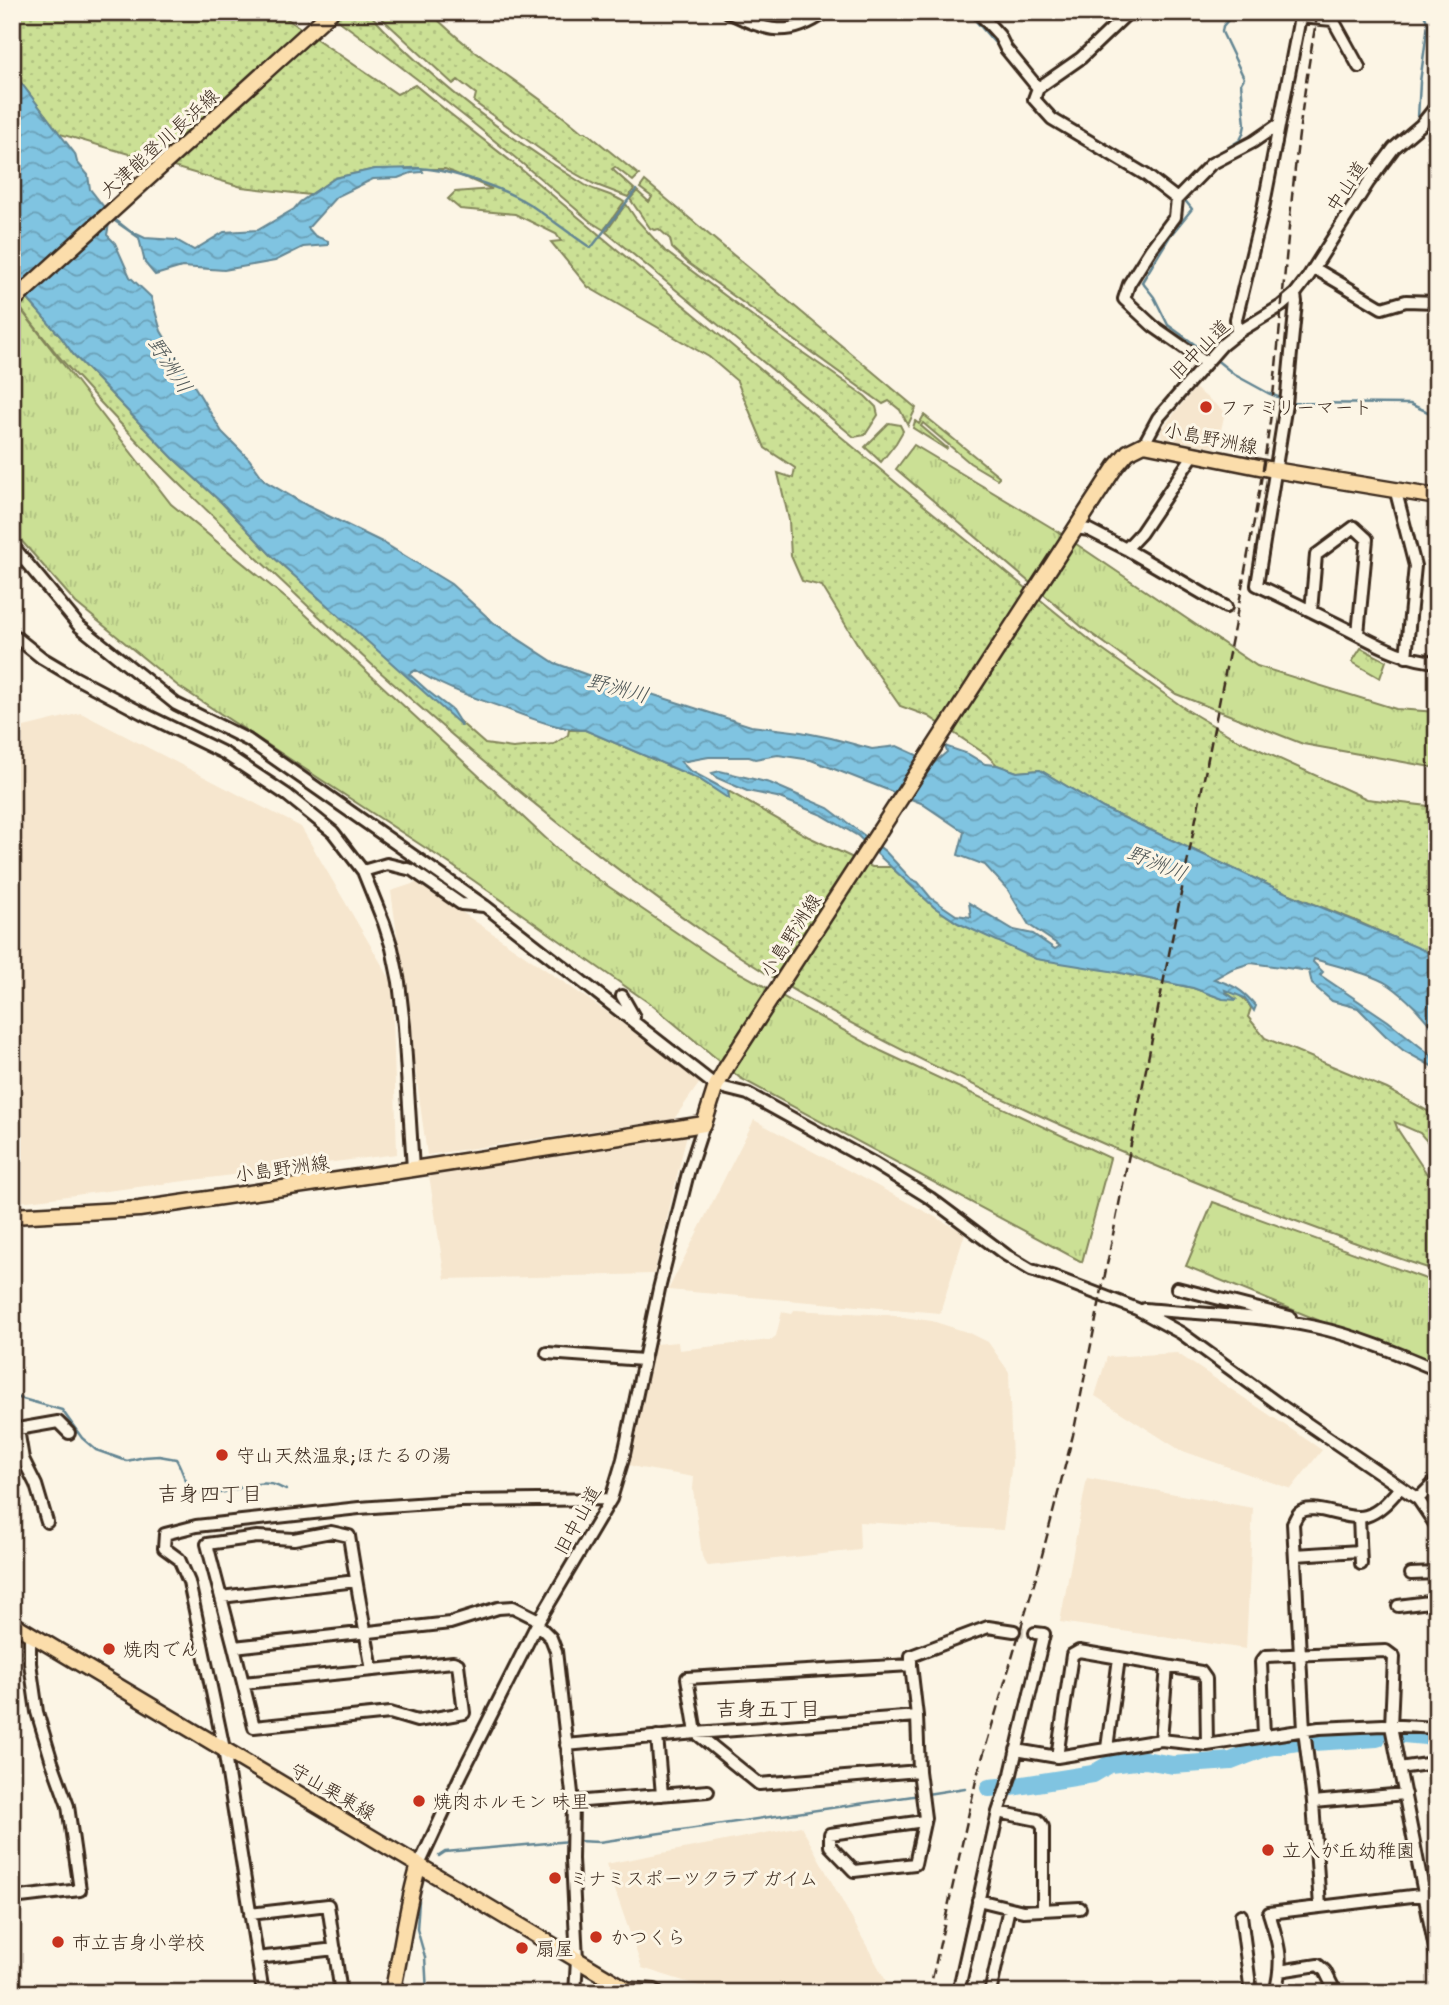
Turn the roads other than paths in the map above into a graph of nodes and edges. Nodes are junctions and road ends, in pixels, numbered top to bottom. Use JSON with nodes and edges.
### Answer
{"nodes":[{"id":1,"x":331,"y":12,"type":"edge"},
{"id":2,"x":728,"y":12,"type":"edge"},
{"id":3,"x":826,"y":12,"type":"edge"},
{"id":4,"x":978,"y":12,"type":"edge"},
{"id":5,"x":1129,"y":12,"type":"edge"},
{"id":6,"x":1301,"y":15,"type":"edge"},
{"id":7,"x":1359,"y":67,"type":"dead end"},
{"id":8,"x":1038,"y":88,"type":"junction"},
{"id":9,"x":1437,"y":105,"type":"edge"},
{"id":10,"x":1279,"y":124,"type":"junction"},
{"id":11,"x":1180,"y":196,"type":"junction"},
{"id":12,"x":1314,"y":268,"type":"junction"},
{"id":13,"x":1295,"y":294,"type":"junction"},
{"id":14,"x":12,"y":302,"type":"edge"},
{"id":15,"x":1437,"y":302,"type":"edge"},
{"id":16,"x":1237,"y":333,"type":"junction"},
{"id":17,"x":1209,"y":358,"type":"junction"},
{"id":18,"x":1144,"y":444,"type":"junction"},
{"id":19,"x":1194,"y":454,"type":"junction"},
{"id":20,"x":1274,"y":470,"type":"junction"},
{"id":21,"x":1397,"y":490,"type":"junction"},
{"id":22,"x":1437,"y":497,"type":"edge"},
{"id":23,"x":1073,"y":532,"type":"junction"},
{"id":24,"x":12,"y":545,"type":"edge"},
{"id":25,"x":1126,"y":549,"type":"junction"},
{"id":26,"x":1226,"y":607,"type":"dead end"},
{"id":27,"x":1311,"y":611,"type":"junction"},
{"id":28,"x":12,"y":634,"type":"edge"},
{"id":29,"x":1358,"y":634,"type":"junction"},
{"id":30,"x":1406,"y":657,"type":"junction"},
{"id":31,"x":1437,"y":662,"type":"edge"},
{"id":32,"x":363,"y":871,"type":"junction"},
{"id":33,"x":485,"y":906,"type":"junction"},
{"id":34,"x":622,"y":996,"type":"dead end"},
{"id":35,"x":636,"y":1022,"type":"junction"},
{"id":36,"x":716,"y":1086,"type":"junction"},
{"id":37,"x":704,"y":1124,"type":"junction"},
{"id":38,"x":413,"y":1169,"type":"junction"},
{"id":39,"x":12,"y":1216,"type":"edge"},
{"id":40,"x":1177,"y":1288,"type":"dead end"},
{"id":41,"x":1138,"y":1309,"type":"junction"},
{"id":42,"x":1300,"y":1318,"type":"dead end"},
{"id":43,"x":547,"y":1353,"type":"dead end"},
{"id":44,"x":643,"y":1360,"type":"junction"},
{"id":45,"x":1437,"y":1370,"type":"edge"},
{"id":46,"x":15,"y":1430,"type":"edge"},
{"id":47,"x":69,"y":1433,"type":"dead end"},
{"id":48,"x":1437,"y":1480,"type":"edge"},
{"id":49,"x":1400,"y":1488,"type":"junction"},
{"id":50,"x":611,"y":1499,"type":"junction"},
{"id":51,"x":1418,"y":1499,"type":"junction"},
{"id":52,"x":1359,"y":1517,"type":"junction"},
{"id":53,"x":47,"y":1522,"type":"dead end"},
{"id":54,"x":1436,"y":1525,"type":"edge"},
{"id":55,"x":1360,"y":1551,"type":"junction"},
{"id":56,"x":1295,"y":1555,"type":"junction"},
{"id":57,"x":1361,"y":1564,"type":"dead end"},
{"id":58,"x":1437,"y":1573,"type":"edge"},
{"id":59,"x":1411,"y":1574,"type":"dead end"},
{"id":60,"x":356,"y":1581,"type":"junction"},
{"id":61,"x":221,"y":1597,"type":"junction"},
{"id":62,"x":1437,"y":1601,"type":"edge"},
{"id":63,"x":1398,"y":1606,"type":"dead end"},
{"id":64,"x":538,"y":1622,"type":"junction"},
{"id":65,"x":12,"y":1623,"type":"edge"},
{"id":66,"x":1014,"y":1631,"type":"tunnel mouth"},
{"id":67,"x":365,"y":1632,"type":"junction"},
{"id":68,"x":1035,"y":1633,"type":"dead end"},
{"id":69,"x":30,"y":1634,"type":"junction"},
{"id":70,"x":234,"y":1647,"type":"junction"},
{"id":71,"x":1300,"y":1655,"type":"junction"},
{"id":72,"x":1119,"y":1658,"type":"junction"},
{"id":73,"x":911,"y":1665,"type":"junction"},
{"id":74,"x":1167,"y":1666,"type":"junction"},
{"id":75,"x":372,"y":1670,"type":"junction"},
{"id":76,"x":243,"y":1683,"type":"junction"},
{"id":77,"x":917,"y":1716,"type":"junction"},
{"id":78,"x":1391,"y":1726,"type":"junction"},
{"id":79,"x":1437,"y":1728,"type":"edge"},
{"id":80,"x":1304,"y":1730,"type":"junction"},
{"id":81,"x":696,"y":1733,"type":"junction"},
{"id":82,"x":657,"y":1736,"type":"junction"},
{"id":83,"x":1264,"y":1736,"type":"junction"},
{"id":84,"x":1161,"y":1740,"type":"junction"},
{"id":85,"x":566,"y":1745,"type":"junction"},
{"id":86,"x":1207,"y":1745,"type":"junction"},
{"id":87,"x":1107,"y":1748,"type":"junction"},
{"id":88,"x":224,"y":1749,"type":"junction"},
{"id":89,"x":1016,"y":1750,"type":"junction"},
{"id":90,"x":1057,"y":1757,"type":"junction"},
{"id":91,"x":1437,"y":1766,"type":"edge"},
{"id":92,"x":1399,"y":1768,"type":"junction"},
{"id":93,"x":919,"y":1771,"type":"junction"},
{"id":94,"x":708,"y":1791,"type":"dead end"},
{"id":95,"x":1405,"y":1794,"type":"junction"},
{"id":96,"x":662,"y":1795,"type":"junction"},
{"id":97,"x":573,"y":1802,"type":"junction"},
{"id":98,"x":1313,"y":1802,"type":"junction"},
{"id":99,"x":998,"y":1812,"type":"junction"},
{"id":100,"x":924,"y":1821,"type":"junction"},
{"id":101,"x":419,"y":1865,"type":"junction"},
{"id":102,"x":1437,"y":1893,"type":"edge"},
{"id":103,"x":1424,"y":1894,"type":"junction"},
{"id":104,"x":12,"y":1898,"type":"edge"},
{"id":105,"x":978,"y":1900,"type":"junction"},
{"id":106,"x":1320,"y":1907,"type":"junction"},
{"id":107,"x":1009,"y":1908,"type":"junction"},
{"id":108,"x":1080,"y":1908,"type":"dead end"},
{"id":109,"x":1043,"y":1910,"type":"junction"},
{"id":110,"x":250,"y":1914,"type":"junction"},
{"id":111,"x":1241,"y":1915,"type":"dead end"},
{"id":112,"x":335,"y":1949,"type":"junction"},
{"id":113,"x":257,"y":1958,"type":"junction"},
{"id":114,"x":1437,"y":1959,"type":"edge"},
{"id":115,"x":577,"y":1960,"type":"junction"},
{"id":116,"x":1279,"y":1970,"type":"junction"},
{"id":117,"x":629,"y":1991,"type":"edge"},
{"id":118,"x":262,"y":1993,"type":"edge"},
{"id":119,"x":341,"y":1993,"type":"edge"},
{"id":120,"x":391,"y":1993,"type":"edge"},
{"id":121,"x":575,"y":1993,"type":"edge"},
{"id":122,"x":660,"y":1993,"type":"edge"},
{"id":123,"x":958,"y":1993,"type":"edge"},
{"id":124,"x":990,"y":1993,"type":"edge"},
{"id":125,"x":1251,"y":1993,"type":"edge"},
{"id":126,"x":1275,"y":1993,"type":"edge"},
{"id":127,"x":1336,"y":1993,"type":"edge"}],
"edges":[{"from":1,"to":14,"type":"main road","name":"大津能登川長浜線"},
{"from":2,"to":3,"type":"street"},
{"from":4,"to":8,"type":"street"},
{"from":5,"to":8,"type":"street"},
{"from":6,"to":7,"type":"street"},
{"from":6,"to":10,"type":"street"},
{"from":8,"to":11,"type":"street"},
{"from":9,"to":12,"type":"street","name":"中山道"},
{"from":10,"to":11,"type":"street"},
{"from":10,"to":16,"type":"street"},
{"from":11,"to":17,"type":"street"},
{"from":12,"to":13,"type":"street","name":"中山道"},
{"from":12,"to":15,"type":"street"},
{"from":13,"to":16,"type":"street","name":"旧中山道"},
{"from":13,"to":20,"type":"street"},
{"from":16,"to":17,"type":"street","name":"旧中山道"},
{"from":17,"to":18,"type":"street","name":"旧中山道"},
{"from":18,"to":19,"type":"main road","name":"小島野洲線"},
{"from":18,"to":23,"type":"main road","name":"小島野洲線"},
{"from":19,"to":20,"type":"main road","name":"小島野洲線"},
{"from":19,"to":25,"type":"street"},
{"from":20,"to":21,"type":"main road","name":"小島野洲線"},
{"from":20,"to":27,"type":"street"},
{"from":21,"to":22,"type":"main road","name":"小島野洲線"},
{"from":21,"to":30,"type":"street"},
{"from":23,"to":25,"type":"street"},
{"from":23,"to":36,"type":"main road","name":"小島野洲線"},
{"from":24,"to":33,"type":"street"},
{"from":25,"to":26,"type":"street"},
{"from":27,"to":29,"type":"street"},
{"from":27,"to":29,"type":"street"},
{"from":28,"to":32,"type":"street"},
{"from":29,"to":30,"type":"street"},
{"from":30,"to":31,"type":"street"},
{"from":32,"to":33,"type":"street"},
{"from":32,"to":38,"type":"street"},
{"from":33,"to":35,"type":"street"},
{"from":34,"to":35,"type":"street"},
{"from":35,"to":36,"type":"street"},
{"from":36,"to":37,"type":"main road","name":"小島野洲線"},
{"from":36,"to":41,"type":"street"},
{"from":37,"to":38,"type":"main road","name":"小島野洲線"},
{"from":37,"to":44,"type":"street","name":"旧中山道"},
{"from":38,"to":39,"type":"main road","name":"小島野洲線"},
{"from":40,"to":42,"type":"street"},
{"from":41,"to":45,"type":"street"},
{"from":41,"to":49,"type":"street"},
{"from":43,"to":44,"type":"street"},
{"from":44,"to":50,"type":"street","name":"旧中山道"},
{"from":46,"to":47,"type":"street"},
{"from":46,"to":53,"type":"street"},
{"from":48,"to":51,"type":"street"},
{"from":49,"to":51,"type":"street"},
{"from":49,"to":52,"type":"street"},
{"from":50,"to":64,"type":"street","name":"旧中山道"},
{"from":50,"to":88,"type":"street"},
{"from":51,"to":54,"type":"street"},
{"from":52,"to":55,"type":"street"},
{"from":52,"to":56,"type":"street"},
{"from":55,"to":56,"type":"street"},
{"from":55,"to":57,"type":"street"},
{"from":56,"to":71,"type":"street"},
{"from":58,"to":59,"type":"street"},
{"from":60,"to":61,"type":"street"},
{"from":60,"to":61,"type":"street"},
{"from":60,"to":67,"type":"street"},
{"from":61,"to":70,"type":"street"},
{"from":62,"to":63,"type":"street"},
{"from":64,"to":67,"type":"street"},
{"from":64,"to":85,"type":"street"},
{"from":64,"to":101,"type":"street","name":"旧中山道"},
{"from":65,"to":69,"type":"main road","name":"守山栗東線"},
{"from":66,"to":73,"type":"street"},
{"from":67,"to":70,"type":"street"},
{"from":67,"to":75,"type":"street"},
{"from":68,"to":89,"type":"street"},
{"from":69,"to":88,"type":"main road","name":"守山栗東線"},
{"from":69,"to":104,"type":"street"},
{"from":70,"to":76,"type":"street"},
{"from":71,"to":78,"type":"street"},
{"from":71,"to":80,"type":"street"},
{"from":71,"to":83,"type":"street"},
{"from":72,"to":74,"type":"street"},
{"from":72,"to":87,"type":"street"},
{"from":72,"to":90,"type":"street"},
{"from":73,"to":77,"type":"street"},
{"from":73,"to":81,"type":"street"},
{"from":74,"to":84,"type":"street"},
{"from":74,"to":86,"type":"street"},
{"from":75,"to":76,"type":"street"},
{"from":75,"to":76,"type":"street"},
{"from":77,"to":81,"type":"street"},
{"from":77,"to":93,"type":"street"},
{"from":78,"to":79,"type":"street"},
{"from":78,"to":80,"type":"street"},
{"from":78,"to":92,"type":"street"},
{"from":80,"to":83,"type":"street"},
{"from":80,"to":98,"type":"street"},
{"from":81,"to":82,"type":"street"},
{"from":81,"to":93,"type":"street"},
{"from":82,"to":85,"type":"street"},
{"from":82,"to":96,"type":"street"},
{"from":83,"to":86,"type":"street"},
{"from":84,"to":86,"type":"street"},
{"from":84,"to":87,"type":"street"},
{"from":85,"to":97,"type":"street"},
{"from":87,"to":90,"type":"street"},
{"from":88,"to":101,"type":"main road","name":"守山栗東線"},
{"from":88,"to":110,"type":"street"},
{"from":89,"to":90,"type":"street"},
{"from":89,"to":99,"type":"street"},
{"from":91,"to":92,"type":"street"},
{"from":92,"to":95,"type":"street"},
{"from":93,"to":100,"type":"street"},
{"from":94,"to":96,"type":"street"},
{"from":95,"to":98,"type":"street"},
{"from":95,"to":103,"type":"street"},
{"from":96,"to":97,"type":"street"},
{"from":97,"to":115,"type":"street"},
{"from":98,"to":106,"type":"street"},
{"from":99,"to":105,"type":"street"},
{"from":99,"to":109,"type":"street"},
{"from":100,"to":100,"type":"street"},
{"from":101,"to":115,"type":"main road","name":"守山栗東線"},
{"from":101,"to":120,"type":"main road"},
{"from":102,"to":103,"type":"street"},
{"from":103,"to":106,"type":"street"},
{"from":103,"to":114,"type":"street"},
{"from":105,"to":107,"type":"street"},
{"from":105,"to":123,"type":"street"},
{"from":106,"to":116,"type":"street"},
{"from":107,"to":109,"type":"street"},
{"from":107,"to":124,"type":"street"},
{"from":108,"to":109,"type":"street"},
{"from":110,"to":112,"type":"street"},
{"from":110,"to":113,"type":"street"},
{"from":111,"to":125,"type":"street"},
{"from":112,"to":113,"type":"street"},
{"from":112,"to":119,"type":"street"},
{"from":113,"to":118,"type":"street"},
{"from":115,"to":117,"type":"main road","name":"守山栗東線"},
{"from":115,"to":121,"type":"street"},
{"from":116,"to":126,"type":"street"},
{"from":116,"to":127,"type":"street"},
{"from":117,"to":122,"type":"street"}]}
